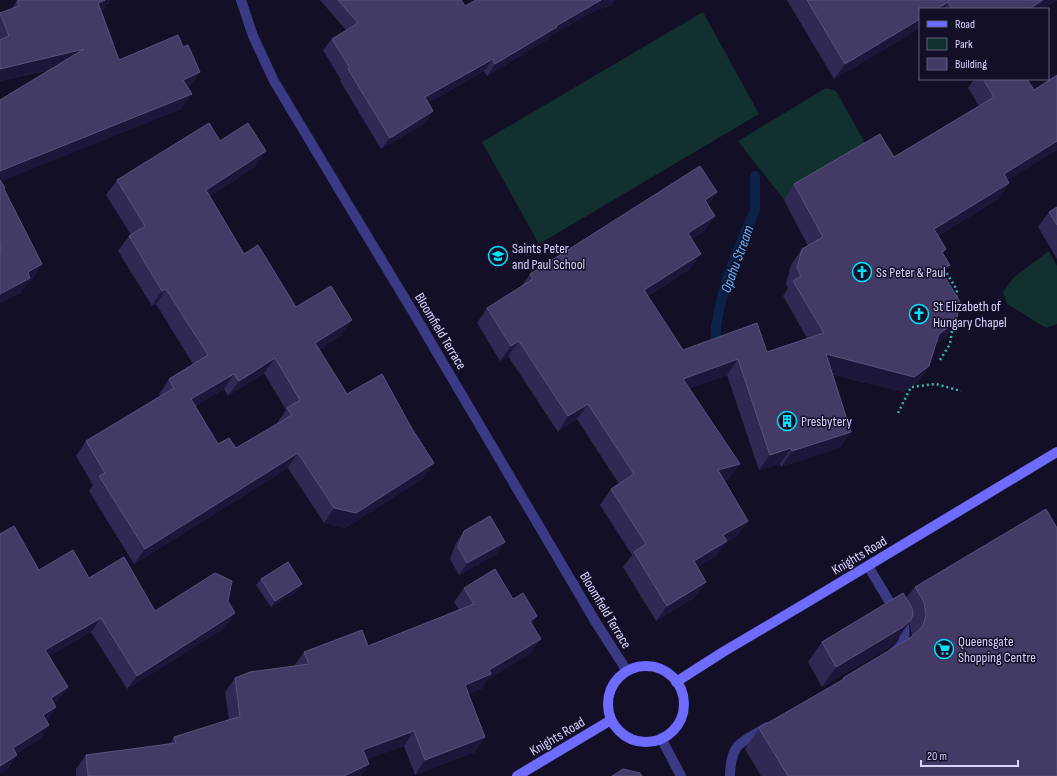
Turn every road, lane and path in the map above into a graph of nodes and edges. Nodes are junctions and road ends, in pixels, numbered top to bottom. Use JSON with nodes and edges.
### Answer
{"nodes":[{"id":1,"x":242,"y":0,"type":"edge"},
{"id":2,"x":941,"y":263,"type":"edge"},
{"id":3,"x":956,"y":298,"type":"edge"},
{"id":4,"x":953,"y":321,"type":"edge"},
{"id":5,"x":940,"y":360,"type":"dead end"},
{"id":6,"x":961,"y":391,"type":"dead end"},
{"id":7,"x":898,"y":413,"type":"dead end"},
{"id":8,"x":1057,"y":452,"type":"edge"},
{"id":9,"x":868,"y":566,"type":"junction"},
{"id":10,"x":887,"y":656,"type":"edge"},
{"id":11,"x":627,"y":671,"type":"junction"},
{"id":12,"x":676,"y":682,"type":"junction"},
{"id":13,"x":611,"y":720,"type":"junction"},
{"id":14,"x":774,"y":723,"type":"edge"},
{"id":15,"x":661,"y":738,"type":"junction"},
{"id":16,"x":517,"y":776,"type":"edge"},
{"id":17,"x":681,"y":776,"type":"edge"},
{"id":18,"x":730,"y":776,"type":"edge"}],
"edges":[{"from":1,"to":11,"type":"street","name":"Bloomfield Terrace"},
{"from":2,"to":3,"type":"path"},
{"from":4,"to":5,"type":"path"},
{"from":6,"to":7,"type":"path"},
{"from":8,"to":9,"type":"main road","name":"Knights Road"},
{"from":9,"to":10,"type":"street"},
{"from":9,"to":12,"type":"main road","name":"Knights Road"},
{"from":11,"to":12,"type":"main road"},
{"from":11,"to":13,"type":"main road"},
{"from":12,"to":15,"type":"main road"},
{"from":13,"to":15,"type":"main road"},
{"from":13,"to":16,"type":"main road","name":"Knights Road"},
{"from":14,"to":18,"type":"street"},
{"from":15,"to":17,"type":"street"}]}
